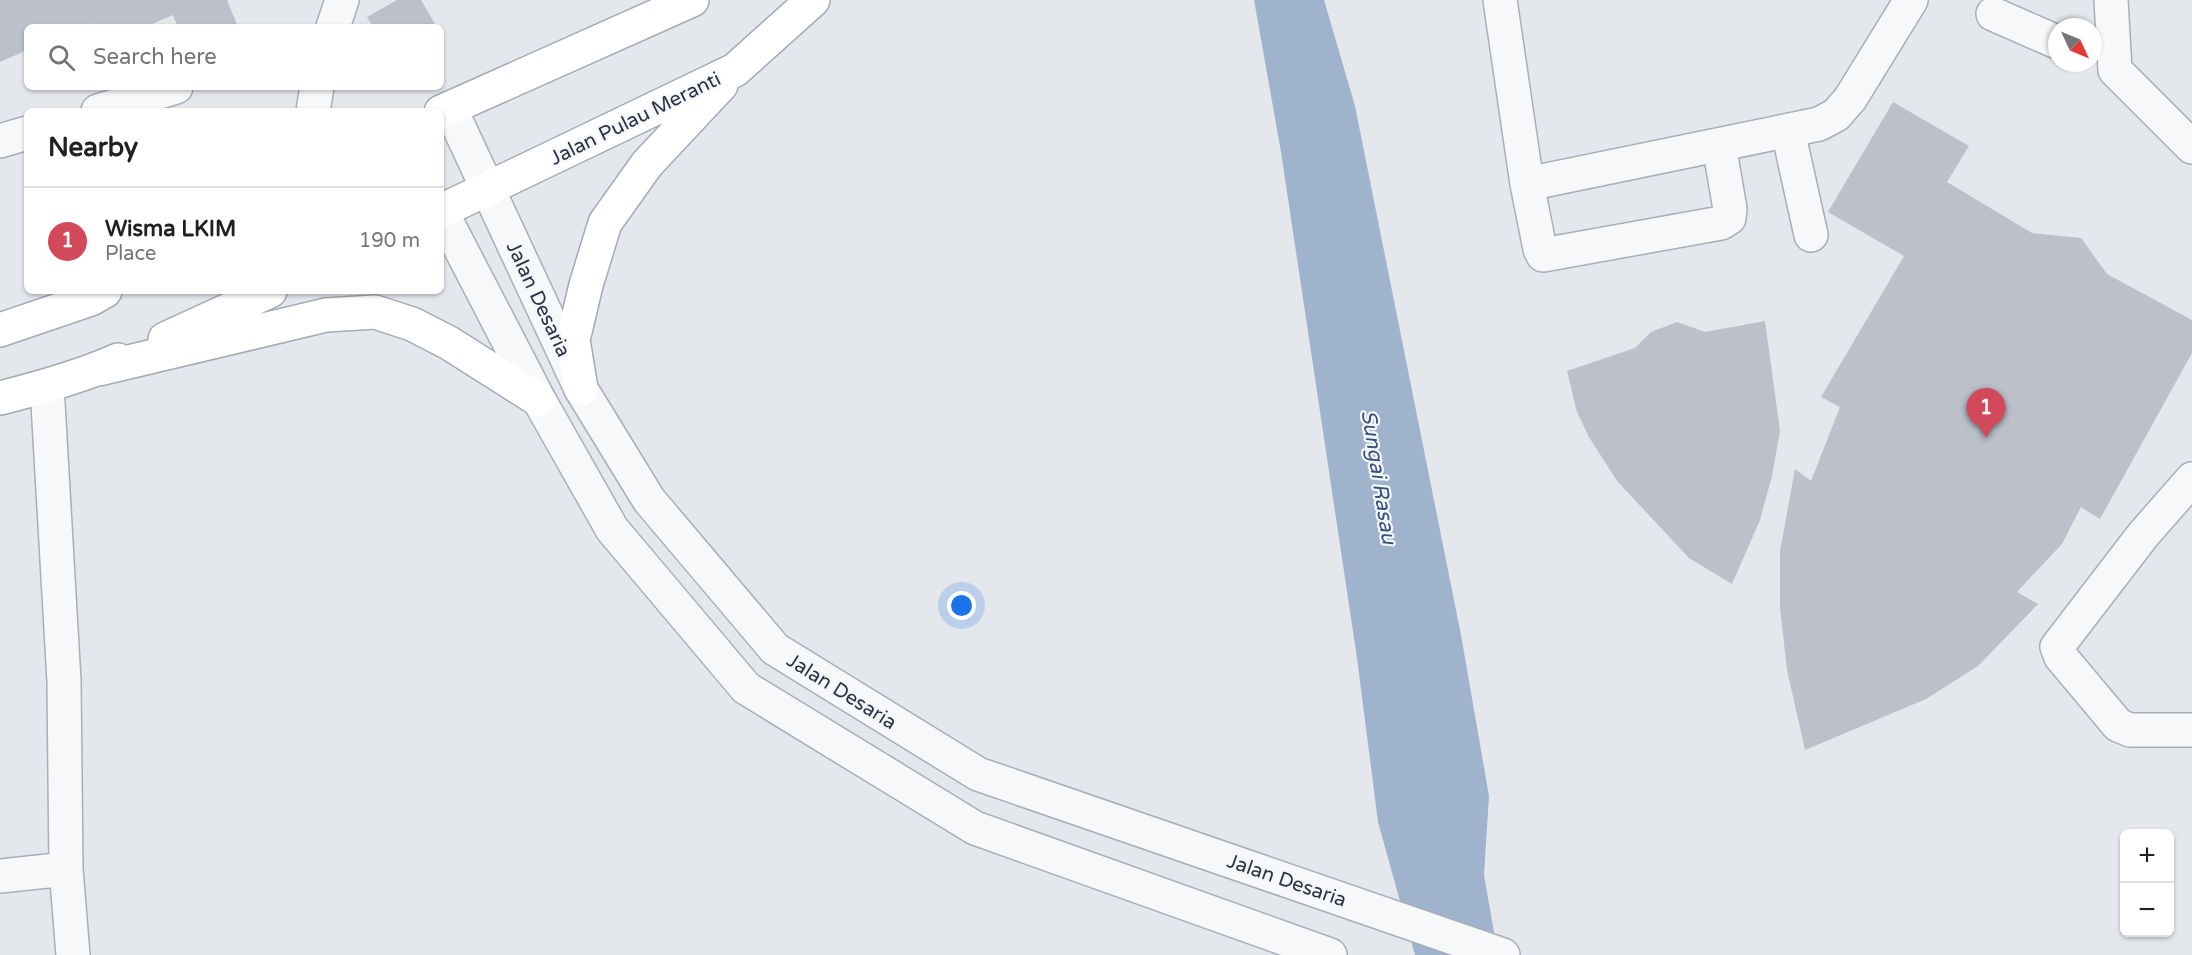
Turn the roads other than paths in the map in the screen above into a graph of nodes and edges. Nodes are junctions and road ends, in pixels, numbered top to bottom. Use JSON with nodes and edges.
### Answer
{"nodes":[{"id":1,"x":342,"y":0,"type":"edge"},
{"id":2,"x":692,"y":0,"type":"edge"},
{"id":3,"x":813,"y":0,"type":"edge"},
{"id":4,"x":1500,"y":0,"type":"edge"},
{"id":5,"x":1911,"y":0,"type":"edge"},
{"id":6,"x":2111,"y":0,"type":"edge"},
{"id":7,"x":1993,"y":14,"type":"dead end"},
{"id":8,"x":334,"y":24,"type":"edge"},
{"id":9,"x":2048,"y":38,"type":"edge"},
{"id":10,"x":2104,"y":65,"type":"edge"},
{"id":11,"x":735,"y":70,"type":"junction"},
{"id":12,"x":166,"y":90,"type":"edge"},
{"id":13,"x":316,"y":90,"type":"edge"},
{"id":14,"x":108,"y":108,"type":"edge"},
{"id":15,"x":314,"y":108,"type":"edge"},
{"id":16,"x":446,"y":110,"type":"edge"},
{"id":17,"x":1788,"y":131,"type":"junction"},
{"id":18,"x":24,"y":134,"type":"edge"},
{"id":19,"x":0,"y":141,"type":"edge"},
{"id":20,"x":1719,"y":145,"type":"junction"},
{"id":21,"x":2192,"y":147,"type":"edge"},
{"id":22,"x":1527,"y":184,"type":"junction"},
{"id":23,"x":487,"y":189,"type":"junction"},
{"id":24,"x":444,"y":210,"type":"edge"},
{"id":25,"x":444,"y":217,"type":"edge"},
{"id":26,"x":1810,"y":235,"type":"dead end"},
{"id":27,"x":99,"y":294,"type":"edge"},
{"id":28,"x":263,"y":294,"type":"edge"},
{"id":29,"x":0,"y":330,"type":"edge"},
{"id":30,"x":99,"y":369,"type":"junction"},
{"id":31,"x":47,"y":386,"type":"junction"},
{"id":32,"x":581,"y":388,"type":"junction"},
{"id":33,"x":0,"y":398,"type":"edge"},
{"id":34,"x":539,"y":400,"type":"junction"},
{"id":35,"x":2192,"y":479,"type":"edge"},
{"id":36,"x":2192,"y":730,"type":"edge"},
{"id":37,"x":66,"y":869,"type":"junction"},
{"id":38,"x":0,"y":876,"type":"edge"},
{"id":39,"x":73,"y":955,"type":"edge"},
{"id":40,"x":1330,"y":955,"type":"edge"},
{"id":41,"x":1503,"y":955,"type":"edge"}],
"edges":[{"from":1,"to":8,"type":"street"},
{"from":2,"to":16,"type":"main road"},
{"from":3,"to":11,"type":"main road","name":"Jalan Pulau Meranti"},
{"from":4,"to":22,"type":"street"},
{"from":5,"to":17,"type":"street"},
{"from":6,"to":10,"type":"street"},
{"from":7,"to":9,"type":"street"},
{"from":10,"to":21,"type":"street"},
{"from":11,"to":23,"type":"main road","name":"Jalan Pulau Meranti"},
{"from":11,"to":32,"type":"main road"},
{"from":12,"to":14,"type":"street"},
{"from":13,"to":15,"type":"street"},
{"from":16,"to":23,"type":"street","name":"Jalan Desaria"},
{"from":17,"to":20,"type":"street"},
{"from":17,"to":26,"type":"street"},
{"from":18,"to":19,"type":"street"},
{"from":20,"to":22,"type":"street"},
{"from":20,"to":22,"type":"street"},
{"from":23,"to":24,"type":"main road","name":"Jalan Pulau Meranti"},
{"from":23,"to":32,"type":"street","name":"Jalan Desaria"},
{"from":25,"to":34,"type":"street"},
{"from":27,"to":29,"type":"main road"},
{"from":28,"to":30,"type":"main road"},
{"from":30,"to":31,"type":"main road"},
{"from":30,"to":34,"type":"main road"},
{"from":31,"to":33,"type":"main road"},
{"from":31,"to":37,"type":"street"},
{"from":32,"to":41,"type":"street","name":"Jalan Desaria"},
{"from":34,"to":40,"type":"street"},
{"from":35,"to":36,"type":"street"},
{"from":37,"to":38,"type":"street"},
{"from":37,"to":39,"type":"street"}]}
